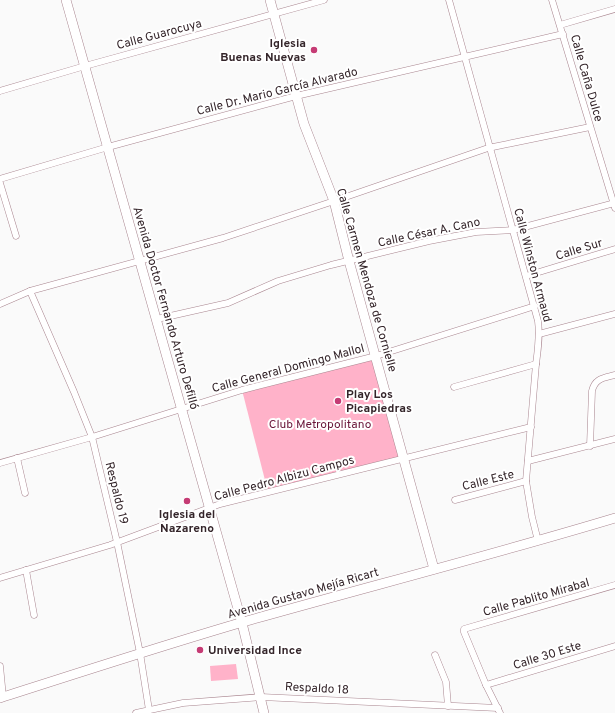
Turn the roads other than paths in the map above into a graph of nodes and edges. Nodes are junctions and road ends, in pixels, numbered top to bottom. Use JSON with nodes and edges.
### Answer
{"nodes":[{"id":1,"x":66,"y":0,"type":"edge"},
{"id":2,"x":270,"y":0,"type":"edge"},
{"id":3,"x":324,"y":0,"type":"edge"},
{"id":4,"x":449,"y":0,"type":"edge"},
{"id":5,"x":552,"y":0,"type":"edge"},
{"id":6,"x":615,"y":9,"type":"edge"},
{"id":7,"x":274,"y":15,"type":"junction"},
{"id":8,"x":560,"y":25,"type":"junction"},
{"id":9,"x":563,"y":34,"type":"junction"},
{"id":10,"x":464,"y":56,"type":"junction"},
{"id":11,"x":85,"y":66,"type":"junction"},
{"id":12,"x":0,"y":91,"type":"edge"},
{"id":13,"x":296,"y":96,"type":"junction"},
{"id":14,"x":590,"y":127,"type":"junction"},
{"id":15,"x":108,"y":147,"type":"junction"},
{"id":16,"x":490,"y":147,"type":"junction"},
{"id":17,"x":0,"y":179,"type":"edge"},
{"id":18,"x":0,"y":183,"type":"edge"},
{"id":19,"x":334,"y":201,"type":"junction"},
{"id":20,"x":614,"y":205,"type":"edge"},
{"id":21,"x":513,"y":230,"type":"junction"},
{"id":22,"x":16,"y":236,"type":"dead end"},
{"id":23,"x":615,"y":249,"type":"edge"},
{"id":24,"x":140,"y":261,"type":"junction"},
{"id":25,"x":349,"y":261,"type":"junction"},
{"id":26,"x":526,"y":276,"type":"junction"},
{"id":27,"x":30,"y":291,"type":"junction"},
{"id":28,"x":0,"y":304,"type":"edge"},
{"id":29,"x":535,"y":306,"type":"junction"},
{"id":30,"x":615,"y":314,"type":"edge"},
{"id":31,"x":157,"y":319,"type":"junction"},
{"id":32,"x":540,"y":334,"type":"junction"},
{"id":33,"x":376,"y":356,"type":"junction"},
{"id":34,"x":536,"y":364,"type":"junction"},
{"id":35,"x":615,"y":375,"type":"edge"},
{"id":36,"x":454,"y":387,"type":"dead end"},
{"id":37,"x":182,"y":409,"type":"junction"},
{"id":38,"x":531,"y":427,"type":"junction"},
{"id":39,"x":92,"y":437,"type":"junction"},
{"id":40,"x":615,"y":439,"type":"edge"},
{"id":41,"x":590,"y":446,"type":"junction"},
{"id":42,"x":16,"y":458,"type":"junction"},
{"id":43,"x":405,"y":459,"type":"junction"},
{"id":44,"x":528,"y":462,"type":"junction"},
{"id":45,"x":0,"y":463,"type":"edge"},
{"id":46,"x":526,"y":481,"type":"junction"},
{"id":47,"x":25,"y":493,"type":"dead end"},
{"id":48,"x":455,"y":500,"type":"dead end"},
{"id":49,"x":210,"y":509,"type":"junction"},
{"id":50,"x":615,"y":518,"type":"edge"},
{"id":51,"x":538,"y":541,"type":"junction"},
{"id":52,"x":117,"y":542,"type":"junction"},
{"id":53,"x":434,"y":569,"type":"junction"},
{"id":54,"x":26,"y":570,"type":"junction"},
{"id":55,"x":0,"y":578,"type":"edge"},
{"id":56,"x":615,"y":585,"type":"edge"},
{"id":57,"x":34,"y":615,"type":"dead end"},
{"id":58,"x":242,"y":623,"type":"junction"},
{"id":59,"x":615,"y":646,"type":"edge"},
{"id":60,"x":140,"y":653,"type":"junction"},
{"id":61,"x":436,"y":655,"type":"dead end"},
{"id":62,"x":0,"y":666,"type":"edge"},
{"id":63,"x":486,"y":685,"type":"junction"},
{"id":64,"x":2,"y":697,"type":"edge"},
{"id":65,"x":261,"y":697,"type":"junction"},
{"id":66,"x":448,"y":706,"type":"junction"},
{"id":67,"x":149,"y":710,"type":"junction"},
{"id":68,"x":159,"y":711,"type":"edge"},
{"id":69,"x":499,"y":711,"type":"edge"},
{"id":70,"x":136,"y":713,"type":"edge"},
{"id":71,"x":264,"y":713,"type":"edge"}],
"edges":[{"from":1,"to":11,"type":"street","name":"Avenida Doctor Fernando Arturo Defilló"},
{"from":2,"to":7,"type":"street","name":"Calle Carmen Mendoza de Cornielle"},
{"from":3,"to":7,"type":"street","name":"Calle Guarocuya"},
{"from":4,"to":10,"type":"street","name":"Calle Winston Armaud"},
{"from":5,"to":8,"type":"street","name":"Calle Caña Dulce"},
{"from":6,"to":8,"type":"street"},
{"from":7,"to":11,"type":"street","name":"Calle Guarocuya"},
{"from":7,"to":13,"type":"street","name":"Calle Carmen Mendoza de Cornielle"},
{"from":8,"to":9,"type":"street","name":"Calle Caña Dulce"},
{"from":9,"to":10,"type":"street","name":"Calle Dr. Mario García Alvarado"},
{"from":9,"to":14,"type":"street","name":"Calle Caña Dulce"},
{"from":10,"to":13,"type":"street","name":"Calle Dr. Mario García Alvarado"},
{"from":10,"to":16,"type":"street","name":"Calle Winston Armaud"},
{"from":11,"to":12,"type":"street","name":"Calle Guarocuya"},
{"from":11,"to":15,"type":"street","name":"Avenida Doctor Fernando Arturo Defilló"},
{"from":13,"to":15,"type":"street","name":"Calle Dr. Mario García Alvarado"},
{"from":13,"to":19,"type":"street","name":"Calle Carmen Mendoza de Cornielle"},
{"from":14,"to":16,"type":"street"},
{"from":14,"to":20,"type":"street","name":"Calle Caña Dulce"},
{"from":15,"to":17,"type":"street","name":"Calle Dr. Mario García Alvarado"},
{"from":15,"to":24,"type":"street","name":"Avenida Doctor Fernando Arturo Defilló"},
{"from":16,"to":19,"type":"street"},
{"from":16,"to":21,"type":"street","name":"Calle Winston Armaud"},
{"from":18,"to":22,"type":"street"},
{"from":19,"to":24,"type":"street"},
{"from":19,"to":25,"type":"street","name":"Calle Carmen Mendoza de Cornielle"},
{"from":20,"to":21,"type":"street","name":"Calle César A. Cano"},
{"from":21,"to":25,"type":"street","name":"Calle César A. Cano"},
{"from":21,"to":26,"type":"street","name":"Calle Winston Armaud"},
{"from":23,"to":26,"type":"street","name":"Calle Sur"},
{"from":24,"to":27,"type":"street"},
{"from":24,"to":31,"type":"street","name":"Avenida Doctor Fernando Arturo Defilló"},
{"from":25,"to":31,"type":"street","name":"Calle César A. Cano"},
{"from":25,"to":33,"type":"street","name":"Calle Carmen Mendoza de Cornielle"},
{"from":26,"to":29,"type":"street","name":"Calle Winston Armaud"},
{"from":27,"to":28,"type":"street"},
{"from":27,"to":39,"type":"street","name":"Respaldo 19"},
{"from":29,"to":32,"type":"street","name":"Calle Winston Armaud"},
{"from":29,"to":33,"type":"street","name":"Calle General Domingo Mallol"},
{"from":30,"to":32,"type":"street"},
{"from":31,"to":37,"type":"street","name":"Avenida Doctor Fernando Arturo Defilló"},
{"from":32,"to":34,"type":"street","name":"Calle Winston Armaud"},
{"from":33,"to":37,"type":"street","name":"Calle General Domingo Mallol"},
{"from":33,"to":43,"type":"street","name":"Calle Carmen Mendoza de Cornielle"},
{"from":34,"to":36,"type":"street"},
{"from":34,"to":38,"type":"street","name":"Calle Winston Armaud"},
{"from":35,"to":41,"type":"street"},
{"from":37,"to":39,"type":"street","name":"Calle General Domingo Mallol"},
{"from":37,"to":49,"type":"street","name":"Avenida Doctor Fernando Arturo Defilló"},
{"from":38,"to":43,"type":"street","name":"Calle Pedro Albizu Campos"},
{"from":38,"to":44,"type":"street","name":"Calle Winston Armaud"},
{"from":39,"to":42,"type":"street","name":"Calle General Domingo Mallol"},
{"from":39,"to":52,"type":"street","name":"Respaldo 19"},
{"from":40,"to":41,"type":"street"},
{"from":41,"to":44,"type":"street"},
{"from":42,"to":45,"type":"street","name":"Calle General Domingo Mallol"},
{"from":42,"to":47,"type":"street"},
{"from":43,"to":49,"type":"street","name":"Calle Pedro Albizu Campos"},
{"from":43,"to":53,"type":"street","name":"Calle Carmen Mendoza de Cornielle"},
{"from":44,"to":46,"type":"street","name":"Calle Winston Armaud"},
{"from":46,"to":48,"type":"street","name":"Calle Este"},
{"from":46,"to":51,"type":"street","name":"Calle Winston Armaud"},
{"from":49,"to":52,"type":"street","name":"Calle Pedro Albizu Campos"},
{"from":49,"to":58,"type":"street","name":"Avenida Doctor Fernando Arturo Defilló"},
{"from":50,"to":51,"type":"street","name":"Avenida Gustavo Mejía Ricart"},
{"from":51,"to":53,"type":"street","name":"Avenida Gustavo Mejía Ricart"},
{"from":52,"to":54,"type":"street","name":"Calle Pedro Albizu Campos"},
{"from":52,"to":60,"type":"street","name":"Respaldo 19"},
{"from":53,"to":58,"type":"street","name":"Avenida Gustavo Mejía Ricart"},
{"from":54,"to":55,"type":"street","name":"Calle Pedro Albizu Campos"},
{"from":54,"to":57,"type":"street"},
{"from":56,"to":63,"type":"street","name":"Calle Pablito Mirabal"},
{"from":58,"to":60,"type":"street","name":"Avenida Gustavo Mejía Ricart"},
{"from":58,"to":65,"type":"street","name":"Avenida Doctor Fernando Arturo Defilló"},
{"from":59,"to":63,"type":"street","name":"Calle 30 Este"},
{"from":60,"to":64,"type":"street","name":"Avenida Gustavo Mejía Ricart"},
{"from":60,"to":67,"type":"street","name":"Respaldo 19"},
{"from":61,"to":66,"type":"street"},
{"from":62,"to":64,"type":"street"},
{"from":63,"to":69,"type":"street"},
{"from":65,"to":66,"type":"street","name":"Respaldo 18"},
{"from":65,"to":68,"type":"street","name":"Respaldo 18"},
{"from":65,"to":71,"type":"street","name":"Avenida Doctor Fernando Arturo Defilló"},
{"from":66,"to":69,"type":"street","name":"Respaldo 18"},
{"from":67,"to":68,"type":"street","name":"Respaldo 18"},
{"from":67,"to":70,"type":"street","name":"Respaldo 18"}]}
